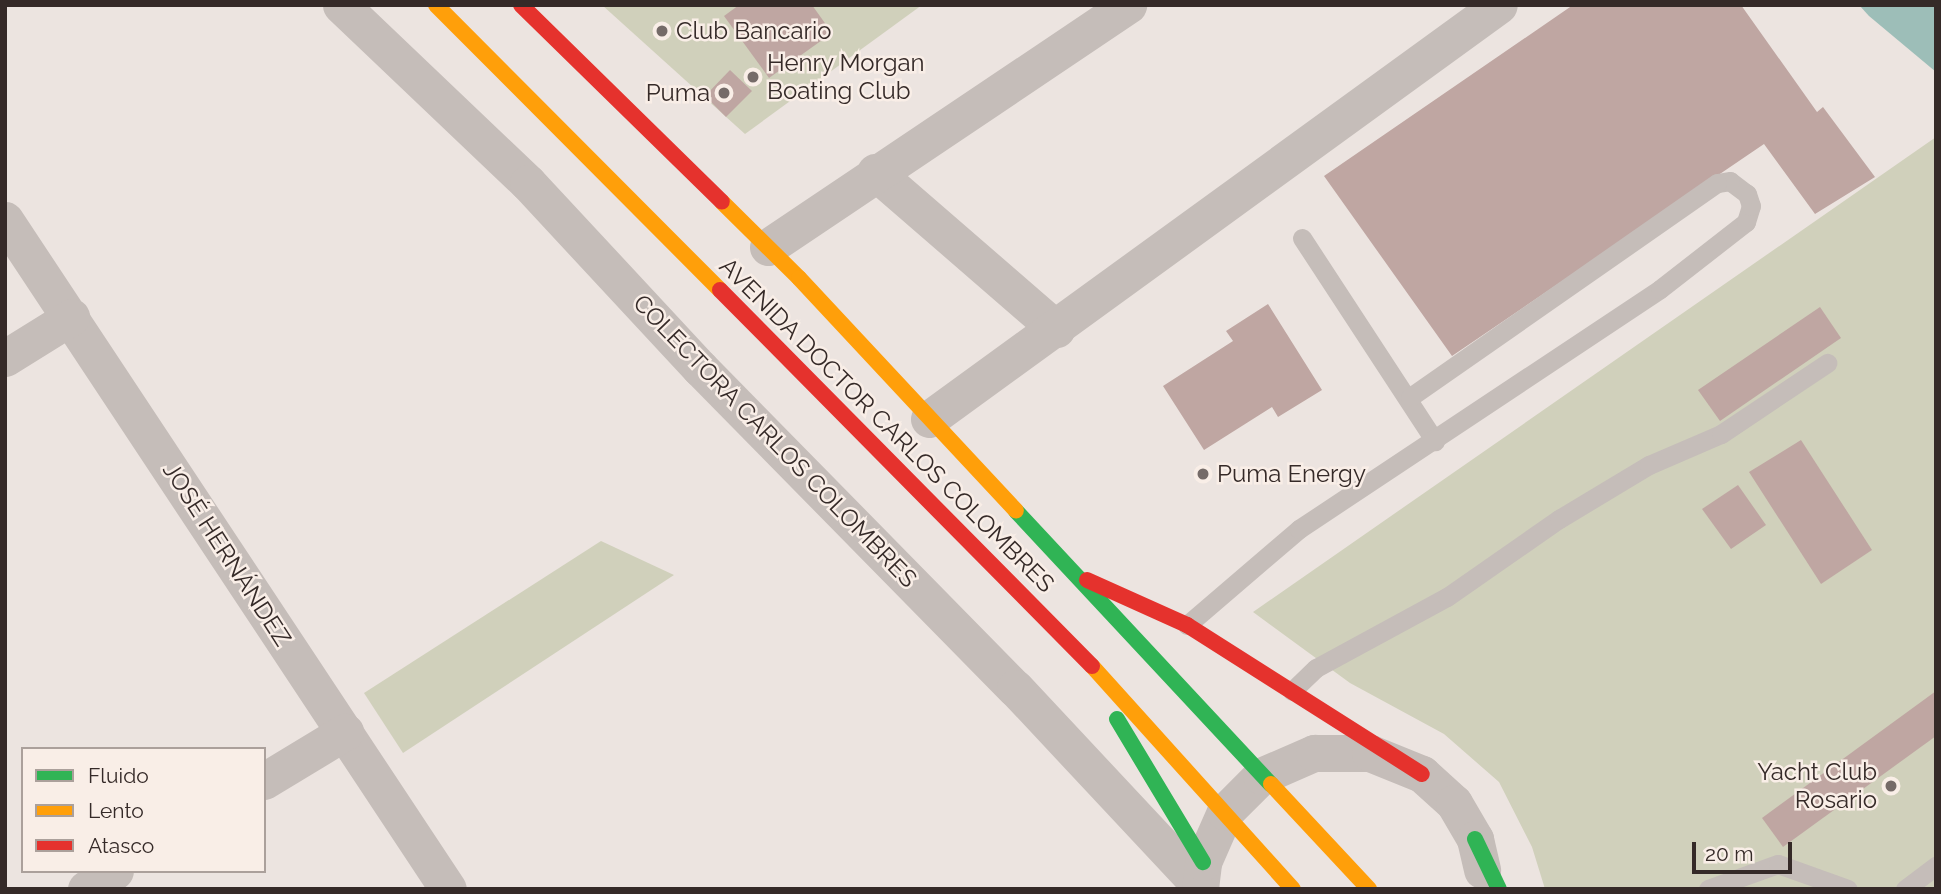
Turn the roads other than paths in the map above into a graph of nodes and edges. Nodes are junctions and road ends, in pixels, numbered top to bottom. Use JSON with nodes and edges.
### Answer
{"nodes":[{"id":1,"x":341,"y":5,"type":"edge"},
{"id":2,"x":436,"y":5,"type":"edge"},
{"id":3,"x":521,"y":5,"type":"edge"},
{"id":4,"x":1128,"y":5,"type":"edge"},
{"id":5,"x":1499,"y":5,"type":"edge"},
{"id":6,"x":875,"y":172,"type":"junction"},
{"id":7,"x":5,"y":220,"type":"edge"},
{"id":8,"x":1302,"y":238,"type":"dead end"},
{"id":9,"x":768,"y":247,"type":"junction"},
{"id":10,"x":71,"y":317,"type":"junction"},
{"id":11,"x":1056,"y":328,"type":"junction"},
{"id":12,"x":5,"y":358,"type":"edge"},
{"id":13,"x":1827,"y":363,"type":"dead end"},
{"id":14,"x":1410,"y":397,"type":"junction"},
{"id":15,"x":929,"y":419,"type":"junction"},
{"id":16,"x":1435,"y":441,"type":"junction"},
{"id":17,"x":1069,"y":572,"type":"junction"},
{"id":18,"x":1187,"y":625,"type":"junction"},
{"id":19,"x":1066,"y":637,"type":"junction"},
{"id":20,"x":1292,"y":691,"type":"junction"},
{"id":21,"x":345,"y":732,"type":"junction"},
{"id":22,"x":1422,"y":774,"type":"junction"},
{"id":23,"x":1261,"y":775,"type":"junction"},
{"id":24,"x":266,"y":780,"type":"edge"},
{"id":25,"x":1225,"y":812,"type":"junction"},
{"id":26,"x":1475,"y":839,"type":"junction"},
{"id":27,"x":1936,"y":866,"type":"edge"},
{"id":28,"x":112,"y":873,"type":"edge"},
{"id":29,"x":1201,"y":879,"type":"edge"},
{"id":30,"x":86,"y":889,"type":"edge"},
{"id":31,"x":448,"y":889,"type":"edge"},
{"id":32,"x":1293,"y":889,"type":"edge"},
{"id":33,"x":1369,"y":889,"type":"edge"},
{"id":34,"x":1485,"y":889,"type":"edge"},
{"id":35,"x":1499,"y":889,"type":"edge"},
{"id":36,"x":1708,"y":889,"type":"edge"},
{"id":37,"x":1848,"y":889,"type":"edge"},
{"id":38,"x":1905,"y":889,"type":"edge"}],
"edges":[{"from":1,"to":29,"type":"street","name":"COLECTORA CARLOS COLOMBRES"},
{"from":2,"to":19,"type":"main road","name":"AVENIDA DOCTOR CARLOS COLOMBRES"},
{"from":3,"to":9,"type":"main road","name":"AVENIDA DOCTOR CARLOS COLOMBRES"},
{"from":4,"to":6,"type":"street"},
{"from":5,"to":11,"type":"street"},
{"from":6,"to":9,"type":"street"},
{"from":6,"to":11,"type":"street"},
{"from":7,"to":10,"type":"street","name":"JOSÉ HERNÁNDEZ"},
{"from":8,"to":14,"type":"lane"},
{"from":9,"to":15,"type":"main road","name":"AVENIDA DOCTOR CARLOS COLOMBRES"},
{"from":10,"to":12,"type":"street"},
{"from":10,"to":21,"type":"street","name":"JOSÉ HERNÁNDEZ"},
{"from":11,"to":15,"type":"street"},
{"from":13,"to":20,"type":"lane"},
{"from":14,"to":16,"type":"lane"},
{"from":14,"to":16,"type":"lane"},
{"from":15,"to":17,"type":"main road","name":"AVENIDA DOCTOR CARLOS COLOMBRES"},
{"from":16,"to":18,"type":"lane"},
{"from":17,"to":18,"type":"main road"},
{"from":17,"to":23,"type":"main road","name":"AVENIDA DOCTOR CARLOS COLOMBRES"},
{"from":18,"to":20,"type":"main road"},
{"from":19,"to":25,"type":"main road","name":"AVENIDA DOCTOR CARLOS COLOMBRES"},
{"from":19,"to":29,"type":"main road"},
{"from":20,"to":22,"type":"main road"},
{"from":21,"to":24,"type":"street"},
{"from":21,"to":31,"type":"street","name":"JOSÉ HERNÁNDEZ"},
{"from":22,"to":23,"type":"street"},
{"from":22,"to":26,"type":"street"},
{"from":23,"to":25,"type":"street"},
{"from":23,"to":33,"type":"main road","name":"AVENIDA DOCTOR CARLOS COLOMBRES"},
{"from":25,"to":29,"type":"street"},
{"from":25,"to":32,"type":"main road","name":"AVENIDA DOCTOR CARLOS COLOMBRES"},
{"from":26,"to":34,"type":"street"},
{"from":26,"to":35,"type":"main road"},
{"from":27,"to":38,"type":"lane"},
{"from":28,"to":30,"type":"street"},
{"from":36,"to":37,"type":"lane"}]}
